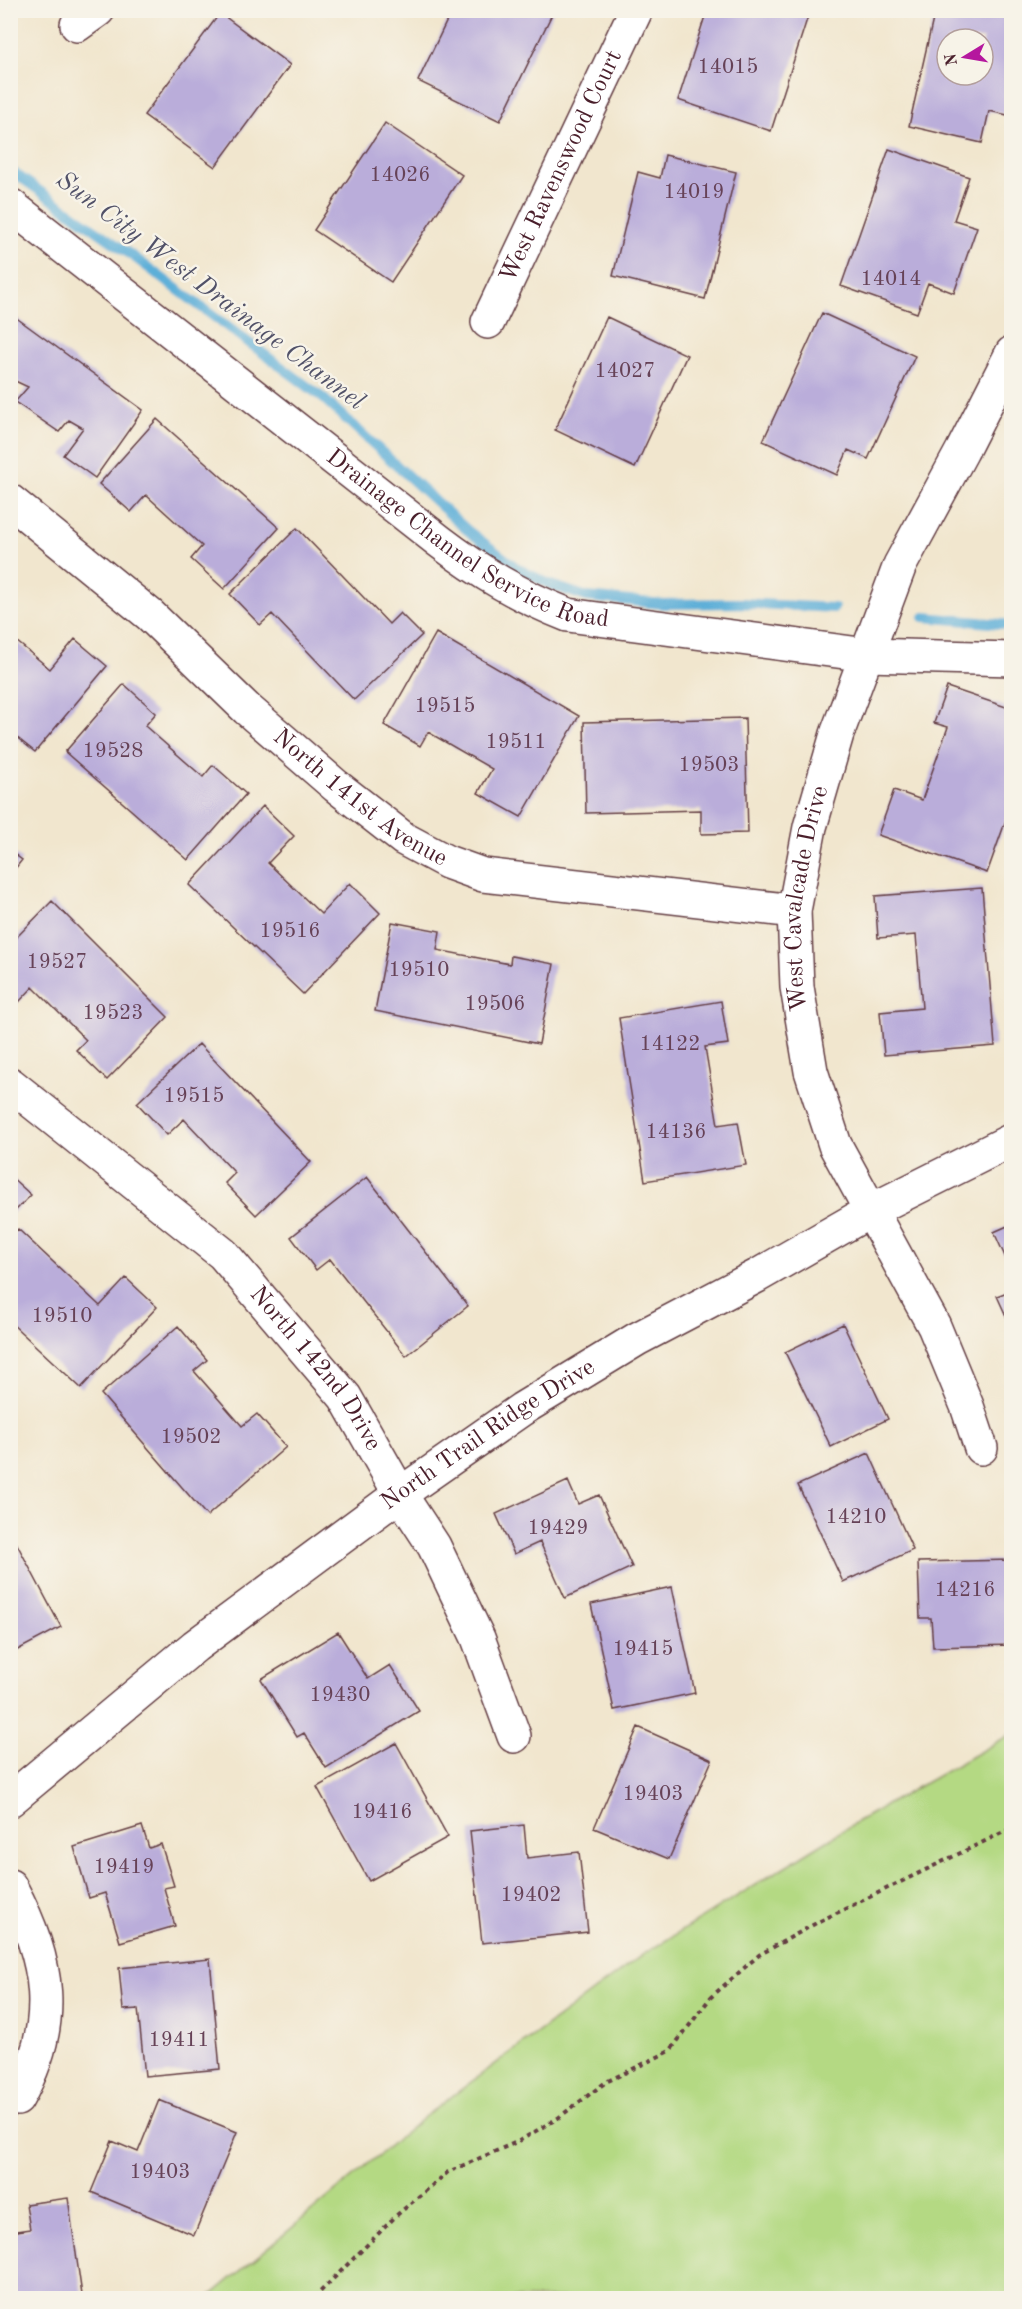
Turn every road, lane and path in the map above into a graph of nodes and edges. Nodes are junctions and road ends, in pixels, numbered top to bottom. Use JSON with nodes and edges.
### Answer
{"nodes":[{"id":1,"x":636,"y":10,"type":"edge"},
{"id":2,"x":10,"y":205,"type":"edge"},
{"id":3,"x":488,"y":322,"type":"dead end"},
{"id":4,"x":1011,"y":353,"type":"edge"},
{"id":5,"x":10,"y":501,"type":"edge"},
{"id":6,"x":869,"y":650,"type":"junction"},
{"id":7,"x":1011,"y":659,"type":"edge"},
{"id":8,"x":794,"y":911,"type":"junction"},
{"id":9,"x":10,"y":1084,"type":"edge"},
{"id":10,"x":1011,"y":1140,"type":"edge"},
{"id":11,"x":872,"y":1210,"type":"junction"},
{"id":12,"x":981,"y":1448,"type":"dead end"},
{"id":13,"x":400,"y":1494,"type":"junction"},
{"id":14,"x":514,"y":1736,"type":"dead end"},
{"id":15,"x":10,"y":1800,"type":"edge"},
{"id":16,"x":1011,"y":1828,"type":"edge"},
{"id":17,"x":10,"y":1886,"type":"edge"},
{"id":18,"x":17,"y":2099,"type":"dead end"},
{"id":19,"x":315,"y":2298,"type":"edge"}],
"edges":[{"from":1,"to":3,"type":"street","name":"West Ravenswood Court"},
{"from":2,"to":6,"type":"street","name":"Drainage Channel Service Road"},
{"from":4,"to":6,"type":"street","name":"West Cavalcade Drive"},
{"from":5,"to":8,"type":"street","name":"North 141st Avenue"},
{"from":6,"to":7,"type":"street","name":"Drainage Channel Service Road"},
{"from":6,"to":8,"type":"street","name":"West Cavalcade Drive"},
{"from":8,"to":11,"type":"street","name":"West Cavalcade Drive"},
{"from":9,"to":13,"type":"street","name":"North 142nd Drive"},
{"from":10,"to":11,"type":"street","name":"North Trail Ridge Drive"},
{"from":11,"to":12,"type":"street","name":"West Cavalcade Drive"},
{"from":11,"to":13,"type":"street","name":"North Trail Ridge Drive"},
{"from":13,"to":14,"type":"street","name":"North 142nd Drive"},
{"from":13,"to":15,"type":"street","name":"North Trail Ridge Drive"},
{"from":16,"to":19,"type":"path"},
{"from":17,"to":18,"type":"street"}]}
